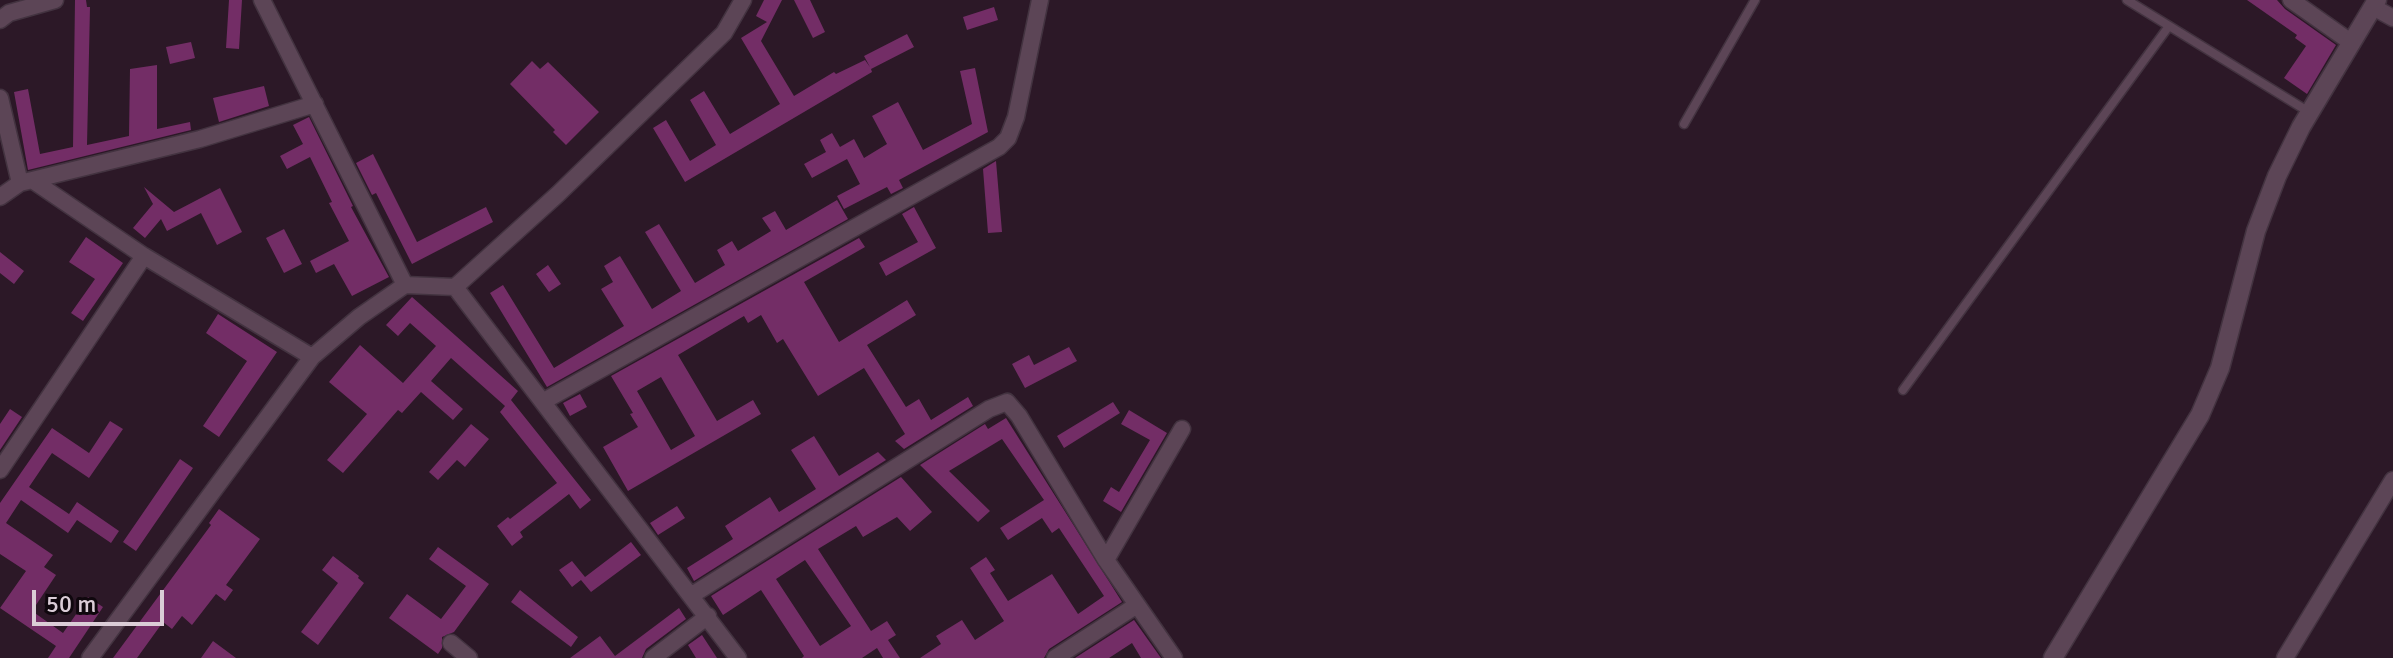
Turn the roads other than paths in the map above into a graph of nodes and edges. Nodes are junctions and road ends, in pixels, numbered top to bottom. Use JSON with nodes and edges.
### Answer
{"nodes":[{"id":1,"x":55,"y":0,"type":"edge"},
{"id":2,"x":262,"y":0,"type":"edge"},
{"id":3,"x":743,"y":0,"type":"edge"},
{"id":4,"x":1040,"y":0,"type":"edge"},
{"id":5,"x":1755,"y":0,"type":"edge"},
{"id":6,"x":2127,"y":0,"type":"edge"},
{"id":7,"x":2291,"y":0,"type":"edge"},
{"id":8,"x":2375,"y":4,"type":"edge"},
{"id":9,"x":2393,"y":18,"type":"edge"},
{"id":10,"x":0,"y":20,"type":"edge"},
{"id":11,"x":2169,"y":26,"type":"junction"},
{"id":12,"x":2352,"y":43,"type":"junction"},
{"id":13,"x":0,"y":98,"type":"edge"},
{"id":14,"x":315,"y":104,"type":"junction"},
{"id":15,"x":2310,"y":112,"type":"junction"},
{"id":16,"x":1684,"y":124,"type":"dead end"},
{"id":17,"x":26,"y":182,"type":"junction"},
{"id":18,"x":0,"y":197,"type":"edge"},
{"id":19,"x":144,"y":256,"type":"junction"},
{"id":20,"x":405,"y":285,"type":"junction"},
{"id":21,"x":455,"y":287,"type":"junction"},
{"id":22,"x":312,"y":357,"type":"junction"},
{"id":23,"x":1903,"y":390,"type":"dead end"},
{"id":24,"x":544,"y":401,"type":"junction"},
{"id":25,"x":1182,"y":429,"type":"dead end"},
{"id":26,"x":0,"y":470,"type":"edge"},
{"id":27,"x":2393,"y":480,"type":"edge"},
{"id":28,"x":1106,"y":560,"type":"junction"},
{"id":29,"x":692,"y":595,"type":"junction"},
{"id":30,"x":1137,"y":605,"type":"junction"},
{"id":31,"x":708,"y":616,"type":"junction"},
{"id":32,"x":451,"y":643,"type":"dead end"},
{"id":33,"x":91,"y":658,"type":"edge"},
{"id":34,"x":469,"y":658,"type":"edge"},
{"id":35,"x":653,"y":658,"type":"edge"},
{"id":36,"x":738,"y":658,"type":"edge"},
{"id":37,"x":1055,"y":658,"type":"edge"},
{"id":38,"x":1174,"y":658,"type":"edge"},
{"id":39,"x":2053,"y":658,"type":"edge"},
{"id":40,"x":2285,"y":658,"type":"edge"}],
"edges":[{"from":1,"to":10,"type":"street"},
{"from":2,"to":14,"type":"street"},
{"from":3,"to":21,"type":"street"},
{"from":4,"to":24,"type":"street"},
{"from":5,"to":16,"type":"lane"},
{"from":6,"to":11,"type":"lane"},
{"from":7,"to":12,"type":"street"},
{"from":8,"to":9,"type":"street"},
{"from":8,"to":12,"type":"street"},
{"from":11,"to":15,"type":"lane"},
{"from":11,"to":23,"type":"lane"},
{"from":12,"to":15,"type":"street"},
{"from":13,"to":17,"type":"street"},
{"from":14,"to":17,"type":"street"},
{"from":14,"to":20,"type":"street"},
{"from":15,"to":39,"type":"street"},
{"from":17,"to":18,"type":"street"},
{"from":17,"to":19,"type":"street"},
{"from":19,"to":22,"type":"street"},
{"from":19,"to":26,"type":"street"},
{"from":20,"to":21,"type":"street"},
{"from":20,"to":22,"type":"street"},
{"from":21,"to":24,"type":"street"},
{"from":22,"to":33,"type":"street"},
{"from":24,"to":29,"type":"street"},
{"from":25,"to":28,"type":"street"},
{"from":27,"to":40,"type":"street"},
{"from":28,"to":29,"type":"street"},
{"from":28,"to":30,"type":"street"},
{"from":29,"to":31,"type":"street"},
{"from":30,"to":37,"type":"street"},
{"from":30,"to":38,"type":"street"},
{"from":31,"to":35,"type":"street"},
{"from":31,"to":36,"type":"street"},
{"from":32,"to":34,"type":"street"}]}
